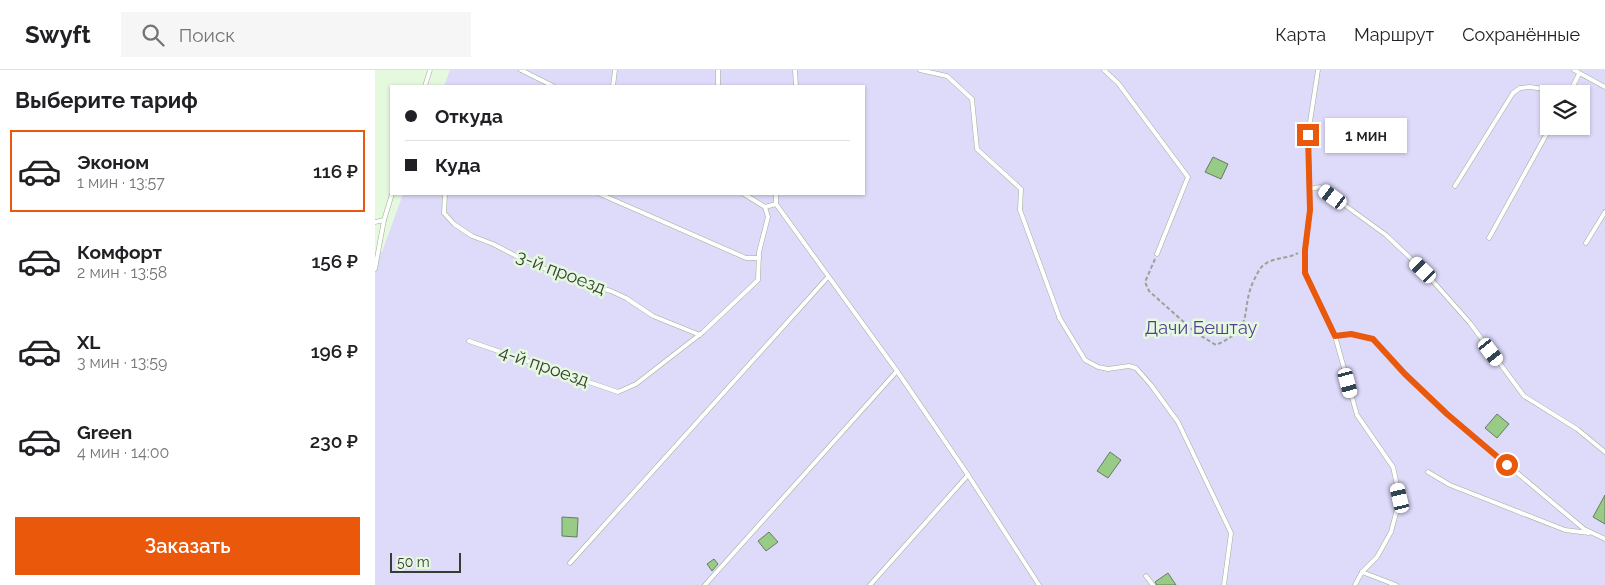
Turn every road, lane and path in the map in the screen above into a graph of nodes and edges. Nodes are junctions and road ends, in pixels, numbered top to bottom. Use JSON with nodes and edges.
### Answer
{"nodes":[{"id":1,"x":430,"y":70,"type":"edge"},
{"id":2,"x":521,"y":70,"type":"edge"},
{"id":3,"x":615,"y":70,"type":"edge"},
{"id":4,"x":718,"y":70,"type":"edge"},
{"id":5,"x":795,"y":70,"type":"edge"},
{"id":6,"x":920,"y":70,"type":"edge"},
{"id":7,"x":1104,"y":70,"type":"edge"},
{"id":8,"x":1318,"y":70,"type":"edge"},
{"id":9,"x":1574,"y":70,"type":"edge"},
{"id":10,"x":1579,"y":74,"type":"junction"},
{"id":11,"x":425,"y":85,"type":"edge"},
{"id":12,"x":551,"y":85,"type":"edge"},
{"id":13,"x":613,"y":85,"type":"edge"},
{"id":14,"x":718,"y":85,"type":"edge"},
{"id":15,"x":796,"y":85,"type":"edge"},
{"id":16,"x":1574,"y":85,"type":"edge"},
{"id":17,"x":1605,"y":87,"type":"edge"},
{"id":18,"x":1540,"y":88,"type":"edge"},
{"id":19,"x":1546,"y":135,"type":"edge"},
{"id":20,"x":1455,"y":186,"type":"dead end"},
{"id":21,"x":1310,"y":189,"type":"junction"},
{"id":22,"x":392,"y":195,"type":"edge"},
{"id":23,"x":445,"y":195,"type":"edge"},
{"id":24,"x":602,"y":195,"type":"edge"},
{"id":25,"x":746,"y":195,"type":"edge"},
{"id":26,"x":775,"y":195,"type":"edge"},
{"id":27,"x":775,"y":204,"type":"junction"},
{"id":28,"x":765,"y":207,"type":"junction"},
{"id":29,"x":1605,"y":212,"type":"edge"},
{"id":30,"x":384,"y":220,"type":"junction"},
{"id":31,"x":375,"y":222,"type":"edge"},
{"id":32,"x":1489,"y":238,"type":"dead end"},
{"id":33,"x":1586,"y":243,"type":"dead end"},
{"id":34,"x":1305,"y":250,"type":"junction"},
{"id":35,"x":1157,"y":254,"type":"joint"},
{"id":36,"x":759,"y":258,"type":"junction"},
{"id":37,"x":375,"y":269,"type":"edge"},
{"id":38,"x":828,"y":276,"type":"junction"},
{"id":39,"x":700,"y":335,"type":"junction"},
{"id":40,"x":1335,"y":336,"type":"junction"},
{"id":41,"x":469,"y":341,"type":"dead end"},
{"id":42,"x":897,"y":371,"type":"junction"},
{"id":43,"x":1605,"y":452,"type":"edge"},
{"id":44,"x":1428,"y":472,"type":"dead end"},
{"id":45,"x":968,"y":475,"type":"junction"},
{"id":46,"x":1594,"y":534,"type":"junction"},
{"id":47,"x":1605,"y":539,"type":"edge"},
{"id":48,"x":570,"y":563,"type":"dead end"},
{"id":49,"x":1362,"y":572,"type":"junction"},
{"id":50,"x":1146,"y":576,"type":"dead end"},
{"id":51,"x":1036,"y":584,"type":"edge"},
{"id":52,"x":705,"y":585,"type":"edge"},
{"id":53,"x":870,"y":585,"type":"edge"},
{"id":54,"x":1153,"y":585,"type":"edge"},
{"id":55,"x":1224,"y":585,"type":"edge"},
{"id":56,"x":1355,"y":585,"type":"edge"},
{"id":57,"x":1396,"y":585,"type":"edge"}],
"edges":[{"from":1,"to":11,"type":"lane"},
{"from":2,"to":12,"type":"lane"},
{"from":3,"to":13,"type":"lane"},
{"from":4,"to":14,"type":"lane"},
{"from":5,"to":15,"type":"lane"},
{"from":6,"to":55,"type":"lane"},
{"from":7,"to":35,"type":"lane"},
{"from":8,"to":21,"type":"lane"},
{"from":9,"to":10,"type":"lane"},
{"from":10,"to":16,"type":"lane"},
{"from":10,"to":17,"type":"lane"},
{"from":18,"to":20,"type":"lane"},
{"from":19,"to":32,"type":"lane"},
{"from":21,"to":34,"type":"lane"},
{"from":21,"to":43,"type":"lane"},
{"from":22,"to":30,"type":"lane"},
{"from":23,"to":39,"type":"lane","name":"3-й проезд"},
{"from":24,"to":36,"type":"lane"},
{"from":25,"to":28,"type":"lane"},
{"from":26,"to":27,"type":"lane"},
{"from":27,"to":28,"type":"lane"},
{"from":27,"to":38,"type":"lane"},
{"from":28,"to":36,"type":"lane"},
{"from":29,"to":33,"type":"lane"},
{"from":30,"to":31,"type":"lane"},
{"from":30,"to":37,"type":"lane"},
{"from":34,"to":35,"type":"path"},
{"from":34,"to":40,"type":"lane"},
{"from":36,"to":39,"type":"lane"},
{"from":38,"to":42,"type":"lane"},
{"from":38,"to":48,"type":"lane"},
{"from":39,"to":41,"type":"lane","name":"4-й проезд"},
{"from":40,"to":46,"type":"lane"},
{"from":40,"to":49,"type":"lane"},
{"from":42,"to":45,"type":"lane"},
{"from":42,"to":52,"type":"lane"},
{"from":44,"to":46,"type":"lane"},
{"from":45,"to":51,"type":"lane"},
{"from":45,"to":53,"type":"lane"},
{"from":46,"to":47,"type":"lane"},
{"from":49,"to":56,"type":"lane"},
{"from":49,"to":57,"type":"lane"},
{"from":50,"to":54,"type":"lane"}]}
